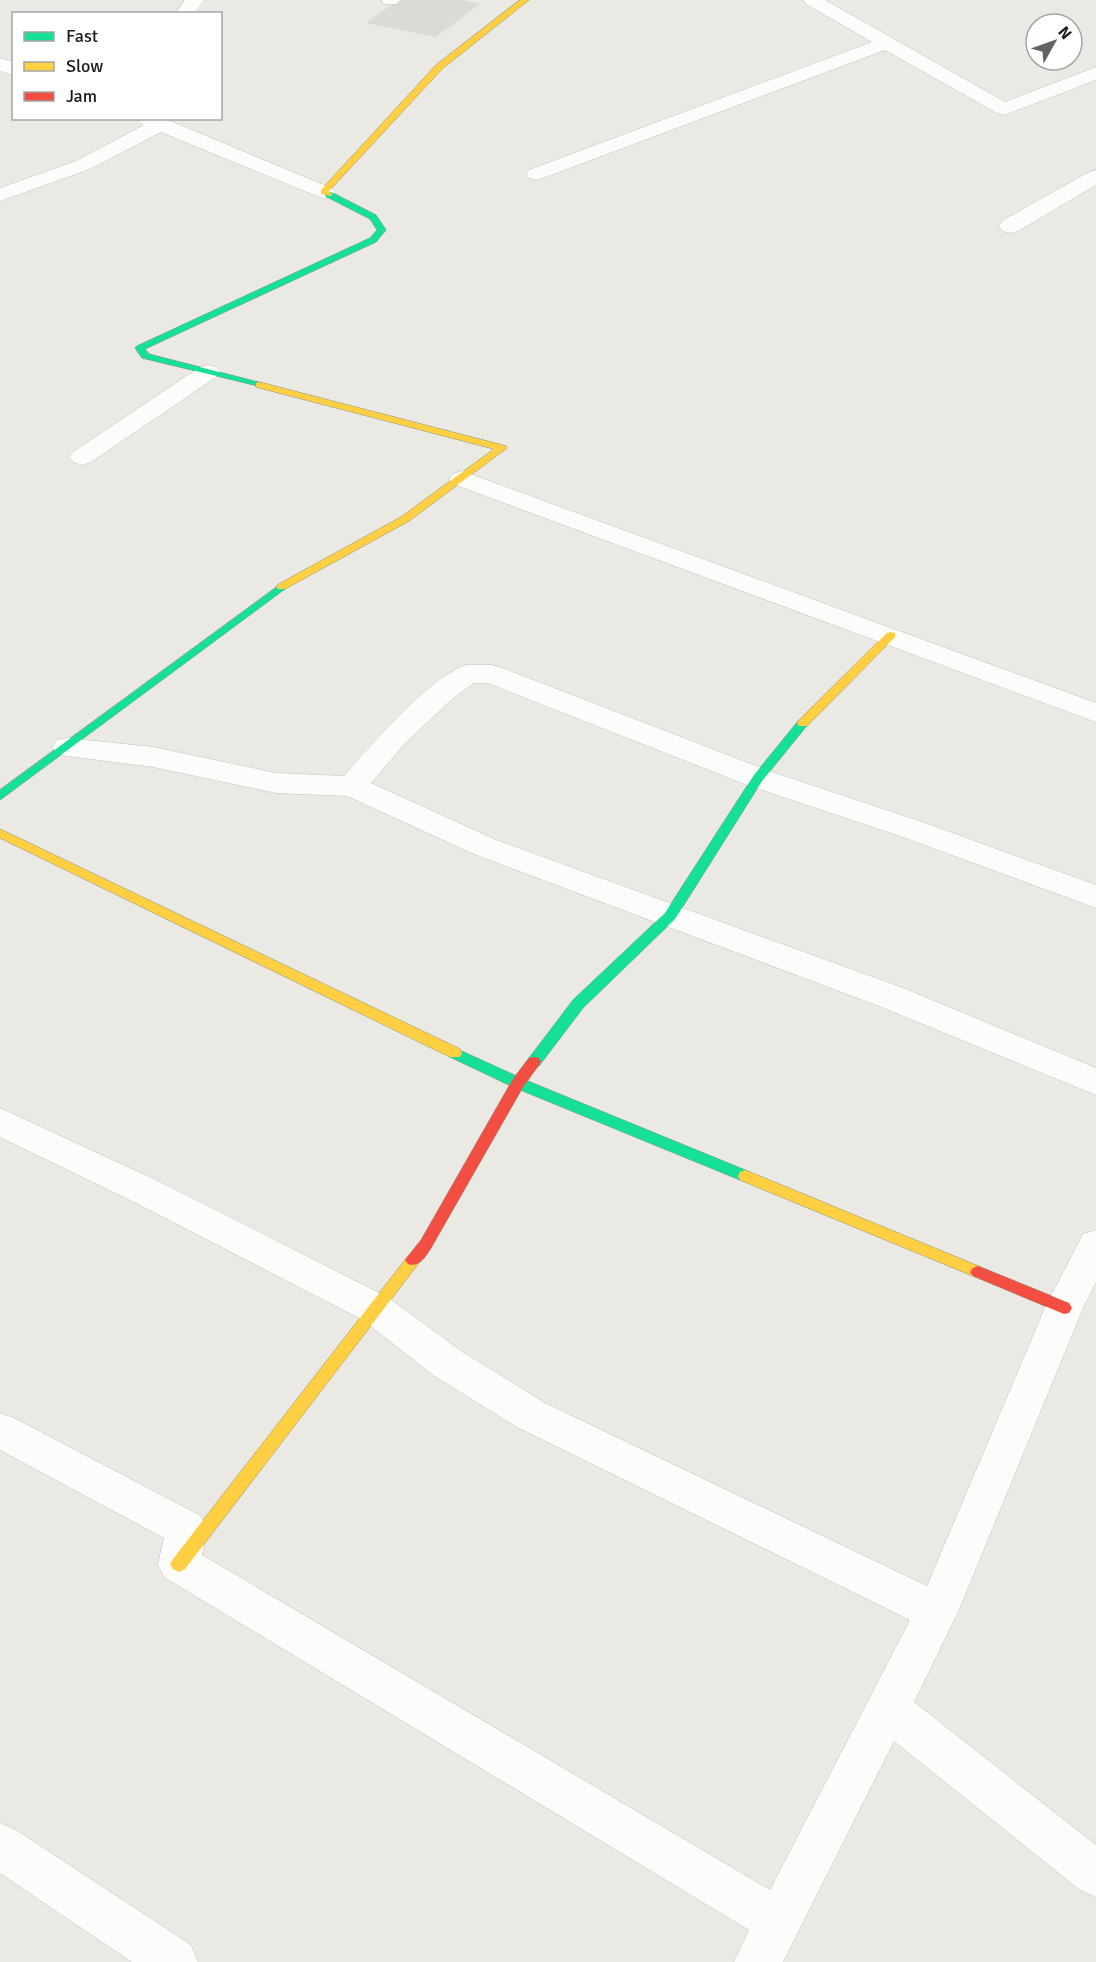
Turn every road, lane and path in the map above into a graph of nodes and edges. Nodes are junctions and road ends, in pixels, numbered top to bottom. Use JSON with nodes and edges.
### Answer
{"nodes":[{"id":1,"x":195,"y":0,"type":"edge"},
{"id":2,"x":525,"y":0,"type":"edge"},
{"id":3,"x":812,"y":0,"type":"edge"},
{"id":4,"x":186,"y":12,"type":"edge"},
{"id":5,"x":888,"y":42,"type":"junction"},
{"id":6,"x":1096,"y":73,"type":"edge"},
{"id":7,"x":153,"y":121,"type":"edge"},
{"id":8,"x":536,"y":174,"type":"dead end"},
{"id":9,"x":1096,"y":176,"type":"edge"},
{"id":10,"x":324,"y":192,"type":"junction"},
{"id":11,"x":0,"y":195,"type":"edge"},
{"id":12,"x":1010,"y":226,"type":"dead end"},
{"id":13,"x":208,"y":372,"type":"junction"},
{"id":14,"x":82,"y":457,"type":"dead end"},
{"id":15,"x":462,"y":479,"type":"junction"},
{"id":16,"x":891,"y":635,"type":"junction"},
{"id":17,"x":1096,"y":713,"type":"edge"},
{"id":18,"x":67,"y":747,"type":"junction"},
{"id":19,"x":758,"y":778,"type":"junction"},
{"id":20,"x":352,"y":786,"type":"junction"},
{"id":21,"x":0,"y":796,"type":"edge"},
{"id":22,"x":0,"y":833,"type":"edge"},
{"id":23,"x":1096,"y":897,"type":"edge"},
{"id":24,"x":670,"y":916,"type":"junction"},
{"id":25,"x":1096,"y":1082,"type":"edge"},
{"id":26,"x":518,"y":1083,"type":"junction"},
{"id":27,"x":0,"y":1121,"type":"edge"},
{"id":28,"x":1096,"y":1245,"type":"edge"},
{"id":29,"x":1064,"y":1308,"type":"junction"},
{"id":30,"x":376,"y":1309,"type":"junction"},
{"id":31,"x":0,"y":1430,"type":"edge"},
{"id":32,"x":179,"y":1564,"type":"junction"},
{"id":33,"x":937,"y":1612,"type":"junction"},
{"id":34,"x":887,"y":1708,"type":"junction"},
{"id":35,"x":0,"y":1846,"type":"edge"},
{"id":36,"x":1096,"y":1874,"type":"edge"},
{"id":37,"x":779,"y":1922,"type":"junction"},
{"id":38,"x":174,"y":1962,"type":"edge"},
{"id":39,"x":758,"y":1962,"type":"edge"}],
"edges":[{"from":1,"to":4,"type":"street"},
{"from":2,"to":10,"type":"street"},
{"from":3,"to":5,"type":"street"},
{"from":5,"to":6,"type":"street"},
{"from":5,"to":8,"type":"street"},
{"from":7,"to":10,"type":"street"},
{"from":7,"to":11,"type":"street"},
{"from":9,"to":12,"type":"street"},
{"from":10,"to":13,"type":"street"},
{"from":13,"to":14,"type":"street"},
{"from":13,"to":15,"type":"street"},
{"from":15,"to":16,"type":"street"},
{"from":15,"to":18,"type":"street"},
{"from":16,"to":17,"type":"street"},
{"from":16,"to":19,"type":"street"},
{"from":18,"to":20,"type":"street"},
{"from":18,"to":21,"type":"street"},
{"from":19,"to":20,"type":"street"},
{"from":19,"to":23,"type":"street"},
{"from":19,"to":24,"type":"street"},
{"from":20,"to":24,"type":"street"},
{"from":22,"to":26,"type":"street"},
{"from":24,"to":25,"type":"street"},
{"from":24,"to":26,"type":"street"},
{"from":26,"to":29,"type":"street"},
{"from":26,"to":30,"type":"street"},
{"from":27,"to":30,"type":"street"},
{"from":28,"to":29,"type":"street"},
{"from":29,"to":33,"type":"street"},
{"from":30,"to":32,"type":"street"},
{"from":30,"to":33,"type":"street"},
{"from":31,"to":32,"type":"street"},
{"from":32,"to":37,"type":"street"},
{"from":33,"to":34,"type":"street"},
{"from":34,"to":36,"type":"street"},
{"from":34,"to":37,"type":"street"},
{"from":35,"to":38,"type":"street"},
{"from":37,"to":39,"type":"street"}]}
